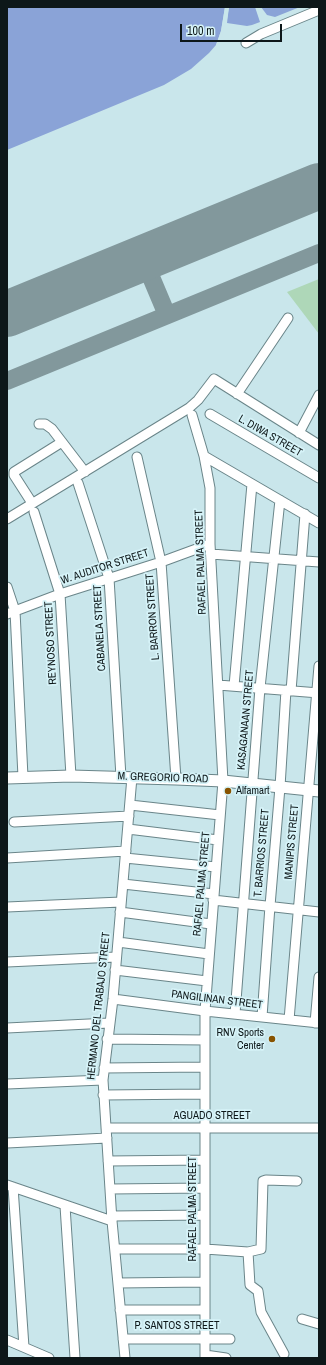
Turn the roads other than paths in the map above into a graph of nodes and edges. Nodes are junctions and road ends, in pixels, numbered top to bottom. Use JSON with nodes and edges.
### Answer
{"nodes":[{"id":1,"x":319,"y":10,"type":"edge"},
{"id":2,"x":246,"y":43,"type":"dead end"},
{"id":3,"x":288,"y":318,"type":"dead end"},
{"id":4,"x":237,"y":394,"type":"junction"},
{"id":5,"x":319,"y":396,"type":"edge"},
{"id":6,"x":210,"y":414,"type":"dead end"},
{"id":7,"x":192,"y":415,"type":"dead end"},
{"id":8,"x":39,"y":424,"type":"dead end"},
{"id":9,"x":299,"y":433,"type":"junction"},
{"id":10,"x":62,"y":442,"type":"junction"},
{"id":11,"x":319,"y":445,"type":"edge"},
{"id":12,"x":204,"y":456,"type":"junction"},
{"id":13,"x":137,"y":457,"type":"dead end"},
{"id":14,"x":85,"y":472,"type":"junction"},
{"id":15,"x":319,"y":478,"type":"edge"},
{"id":16,"x":78,"y":483,"type":"dead end"},
{"id":17,"x":252,"y":484,"type":"junction"},
{"id":18,"x":280,"y":500,"type":"junction"},
{"id":19,"x":33,"y":508,"type":"junction"},
{"id":20,"x":305,"y":514,"type":"junction"},
{"id":21,"x":7,"y":519,"type":"edge"},
{"id":22,"x":319,"y":523,"type":"edge"},
{"id":23,"x":210,"y":544,"type":"junction"},
{"id":24,"x":211,"y":554,"type":"junction"},
{"id":25,"x":245,"y":556,"type":"junction"},
{"id":26,"x":273,"y":559,"type":"junction"},
{"id":27,"x":300,"y":561,"type":"junction"},
{"id":28,"x":161,"y":562,"type":"junction"},
{"id":29,"x":319,"y":562,"type":"edge"},
{"id":30,"x":109,"y":578,"type":"junction"},
{"id":31,"x":7,"y":587,"type":"edge"},
{"id":32,"x":60,"y":594,"type":"junction"},
{"id":33,"x":11,"y":613,"type":"edge"},
{"id":34,"x":319,"y":666,"type":"edge"},
{"id":35,"x":218,"y":685,"type":"junction"},
{"id":36,"x":234,"y":686,"type":"junction"},
{"id":37,"x":260,"y":688,"type":"junction"},
{"id":38,"x":288,"y":690,"type":"junction"},
{"id":39,"x":318,"y":693,"type":"edge"},
{"id":40,"x":71,"y":776,"type":"junction"},
{"id":41,"x":23,"y":777,"type":"junction"},
{"id":42,"x":121,"y":777,"type":"junction"},
{"id":43,"x":132,"y":777,"type":"junction"},
{"id":44,"x":7,"y":778,"type":"edge"},
{"id":45,"x":176,"y":778,"type":"junction"},
{"id":46,"x":223,"y":781,"type":"junction"},
{"id":47,"x":252,"y":784,"type":"junction"},
{"id":48,"x":280,"y":787,"type":"junction"},
{"id":49,"x":314,"y":790,"type":"edge"},
{"id":50,"x":130,"y":805,"type":"junction"},
{"id":51,"x":220,"y":815,"type":"junction"},
{"id":52,"x":129,"y":816,"type":"junction"},
{"id":53,"x":14,"y":822,"type":"dead end"},
{"id":54,"x":128,"y":830,"type":"junction"},
{"id":55,"x":218,"y":840,"type":"junction"},
{"id":56,"x":126,"y":854,"type":"junction"},
{"id":57,"x":7,"y":858,"type":"edge"},
{"id":58,"x":216,"y":866,"type":"junction"},
{"id":59,"x":123,"y":884,"type":"junction"},
{"id":60,"x":213,"y":897,"type":"junction"},
{"id":61,"x":243,"y":903,"type":"junction"},
{"id":62,"x":270,"y":906,"type":"junction"},
{"id":63,"x":7,"y":907,"type":"edge"},
{"id":64,"x":121,"y":907,"type":"junction"},
{"id":65,"x":299,"y":910,"type":"junction"},
{"id":66,"x":319,"y":912,"type":"edge"},
{"id":67,"x":211,"y":924,"type":"junction"},
{"id":68,"x":118,"y":942,"type":"junction"},
{"id":69,"x":209,"y":954,"type":"junction"},
{"id":70,"x":116,"y":957,"type":"junction"},
{"id":71,"x":7,"y":962,"type":"edge"},
{"id":72,"x":115,"y":970,"type":"junction"},
{"id":73,"x":319,"y":977,"type":"edge"},
{"id":74,"x":206,"y":981,"type":"junction"},
{"id":75,"x":113,"y":999,"type":"junction"},
{"id":76,"x":205,"y":1011,"type":"junction"},
{"id":77,"x":234,"y":1014,"type":"junction"},
{"id":78,"x":262,"y":1017,"type":"junction"},
{"id":79,"x":289,"y":1020,"type":"junction"},
{"id":80,"x":109,"y":1023,"type":"junction"},
{"id":81,"x":317,"y":1023,"type":"edge"},
{"id":82,"x":7,"y":1028,"type":"edge"},
{"id":83,"x":107,"y":1039,"type":"junction"},
{"id":84,"x":205,"y":1040,"type":"junction"},
{"id":85,"x":205,"y":1067,"type":"junction"},
{"id":86,"x":104,"y":1068,"type":"junction"},
{"id":87,"x":103,"y":1080,"type":"junction"},
{"id":88,"x":7,"y":1084,"type":"edge"},
{"id":89,"x":205,"y":1094,"type":"junction"},
{"id":90,"x":103,"y":1095,"type":"junction"},
{"id":91,"x":205,"y":1128,"type":"junction"},
{"id":92,"x":319,"y":1128,"type":"edge"},
{"id":93,"x":106,"y":1133,"type":"junction"},
{"id":94,"x":7,"y":1142,"type":"edge"},
{"id":95,"x":205,"y":1160,"type":"junction"},
{"id":96,"x":108,"y":1162,"type":"junction"},
{"id":97,"x":298,"y":1181,"type":"dead end"},
{"id":98,"x":10,"y":1186,"type":"edge"},
{"id":99,"x":110,"y":1188,"type":"junction"},
{"id":100,"x":205,"y":1188,"type":"junction"},
{"id":101,"x":65,"y":1206,"type":"junction"},
{"id":102,"x":205,"y":1215,"type":"junction"},
{"id":103,"x":112,"y":1219,"type":"junction"},
{"id":104,"x":115,"y":1249,"type":"junction"},
{"id":105,"x":205,"y":1249,"type":"junction"},
{"id":106,"x":248,"y":1252,"type":"junction"},
{"id":107,"x":205,"y":1282,"type":"junction"},
{"id":108,"x":118,"y":1283,"type":"junction"},
{"id":109,"x":120,"y":1310,"type":"junction"},
{"id":110,"x":205,"y":1310,"type":"junction"},
{"id":111,"x":302,"y":1319,"type":"dead end"},
{"id":112,"x":319,"y":1324,"type":"edge"},
{"id":113,"x":205,"y":1338,"type":"junction"},
{"id":114,"x":123,"y":1339,"type":"junction"},
{"id":115,"x":230,"y":1339,"type":"dead end"},
{"id":116,"x":7,"y":1340,"type":"edge"},
{"id":117,"x":24,"y":1347,"type":"junction"},
{"id":118,"x":284,"y":1354,"type":"dead end"},
{"id":119,"x":205,"y":1356,"type":"edge"},
{"id":120,"x":49,"y":1358,"type":"edge"},
{"id":121,"x":75,"y":1358,"type":"edge"},
{"id":122,"x":125,"y":1358,"type":"edge"},
{"id":123,"x":226,"y":1358,"type":"edge"}],
"edges":[{"from":1,"to":2,"type":"street"},
{"from":3,"to":4,"type":"street"},
{"from":4,"to":9,"type":"street"},
{"from":4,"to":14,"type":"street"},
{"from":5,"to":9,"type":"street"},
{"from":6,"to":15,"type":"street","name":"L. DIWA STREET"},
{"from":7,"to":12,"type":"street","name":"RAFAEL PALMA STREET"},
{"from":8,"to":10,"type":"street"},
{"from":9,"to":11,"type":"street"},
{"from":10,"to":14,"type":"street"},
{"from":10,"to":19,"type":"street","name":"REYNOSO STREET"},
{"from":12,"to":17,"type":"street"},
{"from":12,"to":23,"type":"street","name":"RAFAEL PALMA STREET"},
{"from":13,"to":28,"type":"street","name":"L. BARRON STREET"},
{"from":14,"to":19,"type":"street"},
{"from":16,"to":30,"type":"street","name":"CABANELA STREET"},
{"from":17,"to":18,"type":"street"},
{"from":17,"to":25,"type":"street"},
{"from":18,"to":20,"type":"street"},
{"from":18,"to":26,"type":"street","name":"KASAGANAAN STREET"},
{"from":19,"to":21,"type":"street"},
{"from":19,"to":32,"type":"street","name":"REYNOSO STREET"},
{"from":20,"to":22,"type":"street"},
{"from":20,"to":27,"type":"street","name":"T. BARRIOS STREET"},
{"from":23,"to":24,"type":"street","name":"RAFAEL PALMA STREET"},
{"from":23,"to":28,"type":"street","name":"W. AUDITOR STREET"},
{"from":24,"to":25,"type":"street"},
{"from":24,"to":35,"type":"street","name":"RAFAEL PALMA STREET"},
{"from":25,"to":26,"type":"street"},
{"from":25,"to":36,"type":"street"},
{"from":26,"to":27,"type":"street"},
{"from":26,"to":37,"type":"street","name":"KASAGANAAN STREET"},
{"from":27,"to":29,"type":"street"},
{"from":27,"to":38,"type":"street","name":"T. BARRIOS STREET"},
{"from":28,"to":30,"type":"street","name":"W. AUDITOR STREET"},
{"from":28,"to":45,"type":"street","name":"L. BARRON STREET"},
{"from":30,"to":32,"type":"street","name":"W. AUDITOR STREET"},
{"from":30,"to":42,"type":"street","name":"CABANELA STREET"},
{"from":31,"to":33,"type":"street"},
{"from":32,"to":33,"type":"street","name":"W. AUDITOR STREET"},
{"from":32,"to":40,"type":"street","name":"REYNOSO STREET"},
{"from":33,"to":41,"type":"street"},
{"from":34,"to":39,"type":"street","name":"MANIPIS STREET"},
{"from":35,"to":36,"type":"street"},
{"from":35,"to":46,"type":"street","name":"RAFAEL PALMA STREET"},
{"from":36,"to":37,"type":"street"},
{"from":37,"to":38,"type":"street"},
{"from":37,"to":47,"type":"street","name":"KASAGANAAN STREET"},
{"from":38,"to":39,"type":"street"},
{"from":38,"to":48,"type":"street","name":"T. BARRIOS STREET"},
{"from":39,"to":49,"type":"street","name":"MANIPIS STREET"},
{"from":40,"to":41,"type":"main road","name":"M. GREGORIO ROAD"},
{"from":40,"to":42,"type":"main road","name":"M. GREGORIO ROAD"},
{"from":41,"to":44,"type":"main road","name":"M. GREGORIO ROAD"},
{"from":42,"to":43,"type":"main road","name":"M. GREGORIO ROAD"},
{"from":43,"to":45,"type":"main road","name":"M. GREGORIO ROAD"},
{"from":43,"to":50,"type":"street","name":"HERMANO DEL TRABAJO STREET"},
{"from":45,"to":46,"type":"main road","name":"M. GREGORIO ROAD"},
{"from":46,"to":47,"type":"main road","name":"M. GREGORIO ROAD"},
{"from":46,"to":51,"type":"street","name":"RAFAEL PALMA STREET"},
{"from":47,"to":48,"type":"main road","name":"M. GREGORIO ROAD"},
{"from":47,"to":61,"type":"street","name":"KASAGANAAN STREET"},
{"from":48,"to":49,"type":"main road","name":"M. GREGORIO ROAD"},
{"from":48,"to":62,"type":"street","name":"T. BARRIOS STREET"},
{"from":49,"to":65,"type":"street","name":"MANIPIS STREET"},
{"from":50,"to":51,"type":"street"},
{"from":50,"to":52,"type":"street","name":"HERMANO DEL TRABAJO STREET"},
{"from":51,"to":55,"type":"street","name":"RAFAEL PALMA STREET"},
{"from":52,"to":53,"type":"street"},
{"from":52,"to":54,"type":"street","name":"HERMANO DEL TRABAJO STREET"},
{"from":54,"to":55,"type":"street"},
{"from":54,"to":56,"type":"street","name":"HERMANO DEL TRABAJO STREET"},
{"from":55,"to":58,"type":"street","name":"RAFAEL PALMA STREET"},
{"from":56,"to":57,"type":"street"},
{"from":56,"to":58,"type":"street"},
{"from":56,"to":59,"type":"street","name":"HERMANO DEL TRABAJO STREET"},
{"from":58,"to":60,"type":"street","name":"RAFAEL PALMA STREET"},
{"from":59,"to":60,"type":"street"},
{"from":59,"to":64,"type":"street","name":"HERMANO DEL TRABAJO STREET"},
{"from":60,"to":61,"type":"street"},
{"from":60,"to":67,"type":"street","name":"RAFAEL PALMA STREET"},
{"from":61,"to":62,"type":"street"},
{"from":61,"to":77,"type":"street","name":"KASAGANAAN STREET"},
{"from":62,"to":65,"type":"street"},
{"from":62,"to":78,"type":"street","name":"T. BARRIOS STREET"},
{"from":63,"to":64,"type":"street"},
{"from":64,"to":67,"type":"street"},
{"from":64,"to":68,"type":"street","name":"HERMANO DEL TRABAJO STREET"},
{"from":65,"to":66,"type":"street"},
{"from":65,"to":79,"type":"street","name":"MANIPIS STREET"},
{"from":67,"to":69,"type":"street","name":"RAFAEL PALMA STREET"},
{"from":68,"to":69,"type":"street"},
{"from":68,"to":70,"type":"street","name":"HERMANO DEL TRABAJO STREET"},
{"from":69,"to":74,"type":"street","name":"RAFAEL PALMA STREET"},
{"from":70,"to":71,"type":"street"},
{"from":70,"to":72,"type":"street","name":"HERMANO DEL TRABAJO STREET"},
{"from":72,"to":74,"type":"street"},
{"from":72,"to":75,"type":"street","name":"HERMANO DEL TRABAJO STREET"},
{"from":73,"to":81,"type":"street"},
{"from":74,"to":76,"type":"street","name":"RAFAEL PALMA STREET"},
{"from":75,"to":76,"type":"street","name":"PANGILINAN STREET"},
{"from":75,"to":80,"type":"street","name":"HERMANO DEL TRABAJO STREET"},
{"from":76,"to":77,"type":"street","name":"PANGILINAN STREET"},
{"from":76,"to":84,"type":"street","name":"RAFAEL PALMA STREET"},
{"from":77,"to":78,"type":"street","name":"PANGILINAN STREET"},
{"from":78,"to":79,"type":"street","name":"PANGILINAN STREET"},
{"from":79,"to":81,"type":"street","name":"PANGILINAN STREET"},
{"from":80,"to":82,"type":"street"},
{"from":80,"to":83,"type":"street","name":"HERMANO DEL TRABAJO STREET"},
{"from":83,"to":84,"type":"street"},
{"from":83,"to":86,"type":"street","name":"HERMANO DEL TRABAJO STREET"},
{"from":84,"to":85,"type":"street","name":"RAFAEL PALMA STREET"},
{"from":85,"to":86,"type":"street"},
{"from":85,"to":89,"type":"street","name":"RAFAEL PALMA STREET"},
{"from":86,"to":87,"type":"street","name":"HERMANO DEL TRABAJO STREET"},
{"from":87,"to":88,"type":"street"},
{"from":87,"to":90,"type":"street","name":"HERMANO DEL TRABAJO STREET"},
{"from":89,"to":90,"type":"street"},
{"from":89,"to":91,"type":"street","name":"RAFAEL PALMA STREET"},
{"from":90,"to":93,"type":"street","name":"HERMANO DEL TRABAJO STREET"},
{"from":91,"to":92,"type":"street","name":"AGUADO STREET"},
{"from":91,"to":93,"type":"street","name":"AGUADO STREET"},
{"from":91,"to":95,"type":"street","name":"RAFAEL PALMA STREET"},
{"from":93,"to":94,"type":"street","name":"AGUADO STREET"},
{"from":93,"to":96,"type":"street","name":"HERMANO DEL TRABAJO STREET"},
{"from":95,"to":96,"type":"street"},
{"from":95,"to":100,"type":"street","name":"RAFAEL PALMA STREET"},
{"from":96,"to":99,"type":"street","name":"HERMANO DEL TRABAJO STREET"},
{"from":97,"to":106,"type":"street"},
{"from":98,"to":101,"type":"street"},
{"from":98,"to":117,"type":"street"},
{"from":99,"to":100,"type":"street"},
{"from":99,"to":103,"type":"street","name":"HERMANO DEL TRABAJO STREET"},
{"from":100,"to":102,"type":"street","name":"RAFAEL PALMA STREET"},
{"from":101,"to":103,"type":"street"},
{"from":101,"to":121,"type":"street"},
{"from":102,"to":103,"type":"street"},
{"from":102,"to":105,"type":"street","name":"RAFAEL PALMA STREET"},
{"from":103,"to":104,"type":"street","name":"HERMANO DEL TRABAJO STREET"},
{"from":104,"to":105,"type":"street"},
{"from":104,"to":108,"type":"street","name":"HERMANO DEL TRABAJO STREET"},
{"from":105,"to":106,"type":"street"},
{"from":105,"to":107,"type":"street","name":"RAFAEL PALMA STREET"},
{"from":106,"to":118,"type":"street"},
{"from":107,"to":108,"type":"street"},
{"from":107,"to":110,"type":"street","name":"RAFAEL PALMA STREET"},
{"from":108,"to":109,"type":"street","name":"HERMANO DEL TRABAJO STREET"},
{"from":109,"to":110,"type":"street"},
{"from":109,"to":114,"type":"street","name":"HERMANO DEL TRABAJO STREET"},
{"from":110,"to":113,"type":"street","name":"RAFAEL PALMA STREET"},
{"from":111,"to":112,"type":"street"},
{"from":113,"to":114,"type":"street","name":"P. SANTOS STREET"},
{"from":113,"to":115,"type":"street","name":"P. SANTOS STREET"},
{"from":113,"to":119,"type":"street","name":"RAFAEL PALMA STREET"},
{"from":114,"to":122,"type":"street","name":"HERMANO DEL TRABAJO STREET"},
{"from":116,"to":117,"type":"street"},
{"from":117,"to":120,"type":"street"},
{"from":119,"to":123,"type":"street"}]}
